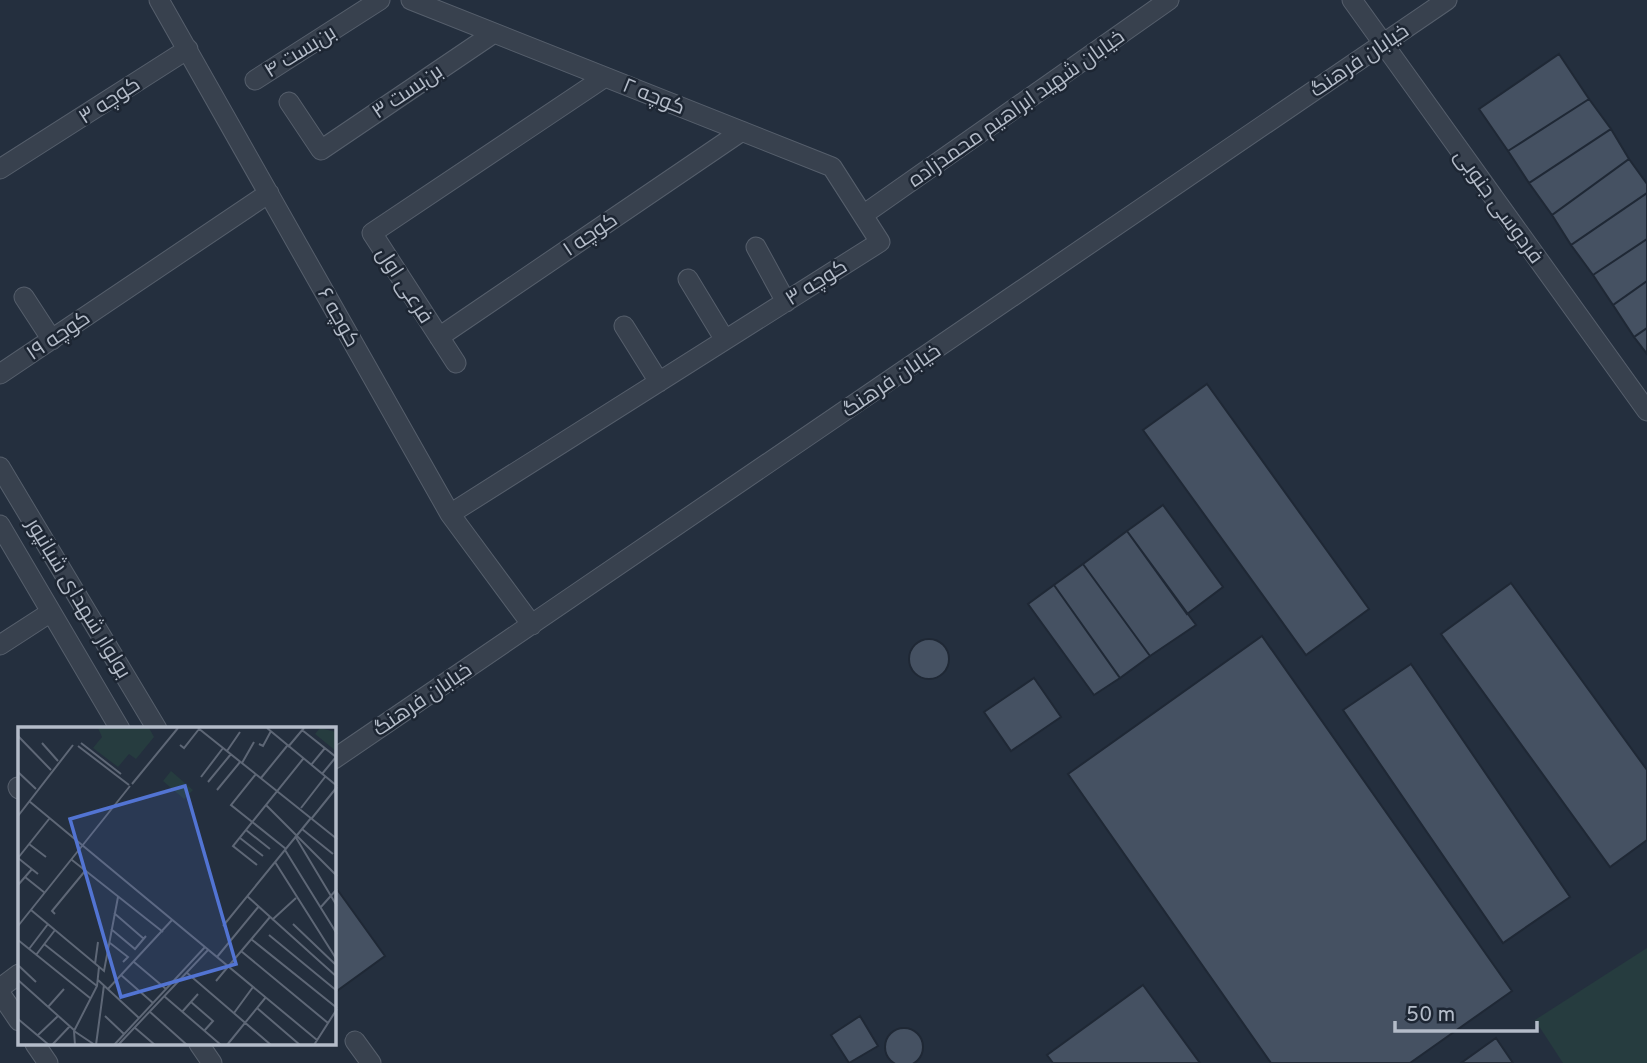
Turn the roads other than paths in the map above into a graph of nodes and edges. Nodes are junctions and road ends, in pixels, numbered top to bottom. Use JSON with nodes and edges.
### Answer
{"nodes":[{"id":1,"x":159,"y":0,"type":"edge"},
{"id":2,"x":380,"y":0,"type":"edge"},
{"id":3,"x":411,"y":0,"type":"edge"},
{"id":4,"x":1168,"y":0,"type":"edge"},
{"id":5,"x":1353,"y":0,"type":"edge"},
{"id":6,"x":1447,"y":0,"type":"edge"},
{"id":7,"x":494,"y":33,"type":"junction"},
{"id":8,"x":1383,"y":44,"type":"junction"},
{"id":9,"x":188,"y":49,"type":"junction"},
{"id":10,"x":605,"y":77,"type":"junction"},
{"id":11,"x":255,"y":80,"type":"dead end"},
{"id":12,"x":289,"y":102,"type":"dead end"},
{"id":13,"x":742,"y":131,"type":"junction"},
{"id":14,"x":0,"y":169,"type":"edge"},
{"id":15,"x":269,"y":193,"type":"junction"},
{"id":16,"x":863,"y":215,"type":"junction"},
{"id":17,"x":372,"y":233,"type":"joint"},
{"id":18,"x":756,"y":247,"type":"dead end"},
{"id":19,"x":688,"y":279,"type":"dead end"},
{"id":20,"x":24,"y":297,"type":"dead end"},
{"id":21,"x":786,"y":302,"type":"junction"},
{"id":22,"x":624,"y":326,"type":"dead end"},
{"id":23,"x":439,"y":337,"type":"junction"},
{"id":24,"x":52,"y":340,"type":"junction"},
{"id":25,"x":725,"y":340,"type":"junction"},
{"id":26,"x":456,"y":363,"type":"dead end"},
{"id":27,"x":0,"y":374,"type":"edge"},
{"id":28,"x":659,"y":382,"type":"junction"},
{"id":29,"x":1647,"y":411,"type":"edge"},
{"id":30,"x":0,"y":467,"type":"edge"},
{"id":31,"x":450,"y":514,"type":"junction"},
{"id":32,"x":0,"y":526,"type":"edge"},
{"id":33,"x":51,"y":612,"type":"junction"},
{"id":34,"x":532,"y":625,"type":"junction"},
{"id":35,"x":0,"y":645,"type":"edge"},
{"id":36,"x":119,"y":727,"type":"edge"},
{"id":37,"x":156,"y":727,"type":"edge"},
{"id":38,"x":336,"y":759,"type":"edge"},
{"id":39,"x":18,"y":975,"type":"edge"},
{"id":40,"x":0,"y":988,"type":"edge"},
{"id":41,"x":0,"y":993,"type":"edge"},
{"id":42,"x":18,"y":1020,"type":"edge"},
{"id":43,"x":355,"y":1041,"type":"dead end"},
{"id":44,"x":36,"y":1046,"type":"edge"},
{"id":45,"x":200,"y":1046,"type":"edge"},
{"id":46,"x":48,"y":1063,"type":"edge"},
{"id":47,"x":212,"y":1063,"type":"edge"},
{"id":48,"x":371,"y":1063,"type":"edge"}],
"edges":[{"from":1,"to":9,"type":"street","name":"کوچه ۶"},
{"from":2,"to":11,"type":"street","name":"بن‌بست ۴"},
{"from":3,"to":7,"type":"street"},
{"from":4,"to":16,"type":"street","name":"خیابان شهید ابراهیم محمدزاده"},
{"from":5,"to":8,"type":"street","name":"فردوسی جنوبی"},
{"from":6,"to":8,"type":"street","name":"خیابان فرهنگ"},
{"from":7,"to":10,"type":"street"},
{"from":7,"to":12,"type":"street","name":"بن‌بست ۳"},
{"from":8,"to":29,"type":"street","name":"فردوسی جنوبی"},
{"from":8,"to":34,"type":"street","name":"خیابان فرهنگ"},
{"from":9,"to":14,"type":"street","name":"کوچه ۳"},
{"from":9,"to":15,"type":"street","name":"کوچه ۶"},
{"from":10,"to":13,"type":"street","name":"کوچه ۲"},
{"from":10,"to":17,"type":"street","name":"کوچه ۲"},
{"from":13,"to":16,"type":"street","name":"کوچه ۲"},
{"from":13,"to":23,"type":"street","name":"کوچه ۱"},
{"from":15,"to":24,"type":"street","name":"کوچه ۱۹"},
{"from":15,"to":31,"type":"street","name":"کوچه ۶"},
{"from":16,"to":21,"type":"street","name":"کوچه ۳"},
{"from":17,"to":23,"type":"street","name":"فرعی اول"},
{"from":18,"to":21,"type":"street"},
{"from":19,"to":25,"type":"street"},
{"from":20,"to":24,"type":"street"},
{"from":21,"to":25,"type":"street","name":"کوچه ۳"},
{"from":22,"to":28,"type":"street"},
{"from":23,"to":26,"type":"street","name":"فرعی اول"},
{"from":24,"to":27,"type":"street","name":"کوچه ۱۹"},
{"from":25,"to":28,"type":"street"},
{"from":28,"to":31,"type":"street"},
{"from":30,"to":37,"type":"street","name":"بولوار شهدای شبانپور"},
{"from":31,"to":34,"type":"street","name":"کوچه ۶"},
{"from":32,"to":33,"type":"street","name":"بولوار شهدای شبانپور"},
{"from":33,"to":35,"type":"street"},
{"from":33,"to":36,"type":"street","name":"بولوار شهدای شبانپور"},
{"from":34,"to":38,"type":"street","name":"خیابان فرهنگ"},
{"from":39,"to":40,"type":"street"},
{"from":41,"to":42,"type":"street"},
{"from":43,"to":48,"type":"street"},
{"from":44,"to":46,"type":"street"},
{"from":45,"to":47,"type":"street"}]}
